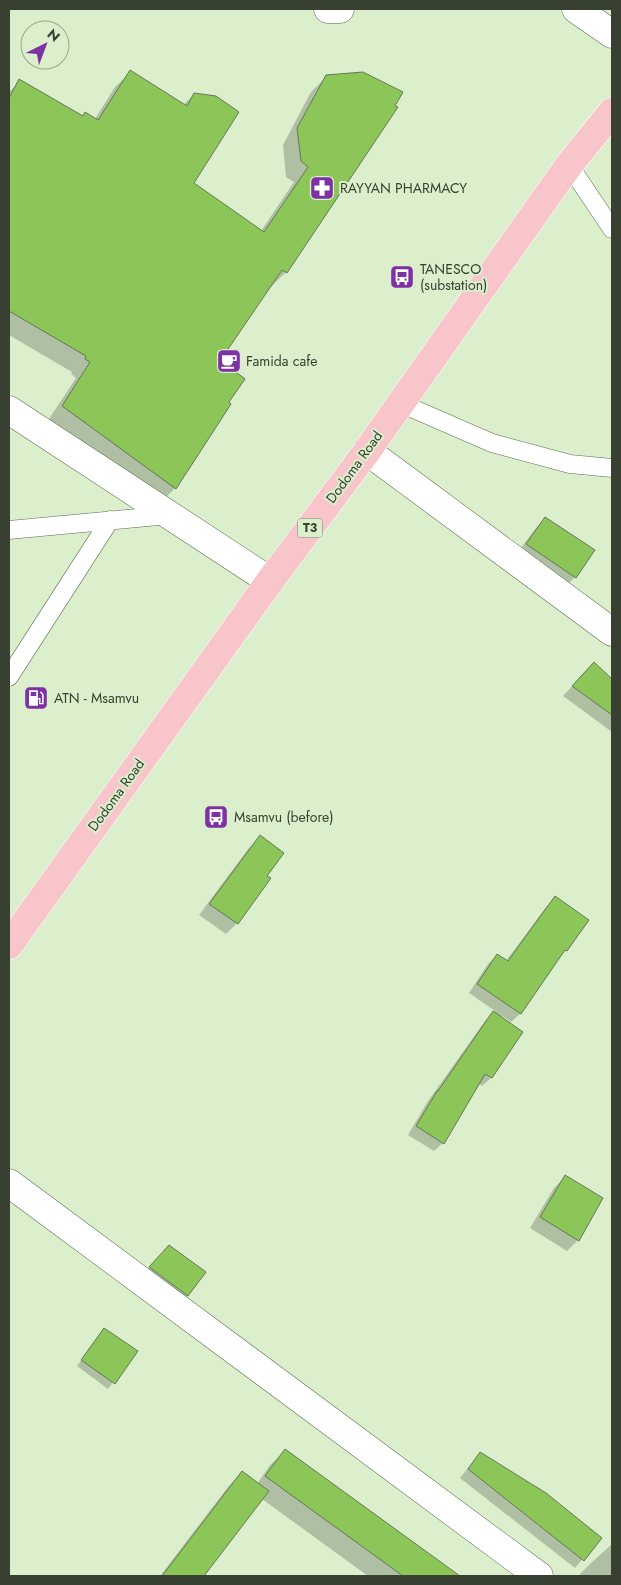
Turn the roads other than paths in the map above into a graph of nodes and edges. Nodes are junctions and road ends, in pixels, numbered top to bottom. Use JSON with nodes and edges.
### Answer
{"nodes":[{"id":1,"x":328,"y":9,"type":"edge"},
{"id":2,"x":340,"y":9,"type":"edge"},
{"id":3,"x":576,"y":9,"type":"edge"},
{"id":4,"x":612,"y":34,"type":"edge"},
{"id":5,"x":612,"y":112,"type":"edge"},
{"id":6,"x":568,"y":164,"type":"junction"},
{"id":7,"x":612,"y":229,"type":"edge"},
{"id":8,"x":400,"y":403,"type":"junction"},
{"id":9,"x":9,"y":410,"type":"edge"},
{"id":10,"x":367,"y":451,"type":"junction"},
{"id":11,"x":612,"y":468,"type":"edge"},
{"id":12,"x":169,"y":515,"type":"junction"},
{"id":13,"x":110,"y":520,"type":"junction"},
{"id":14,"x":9,"y":530,"type":"edge"},
{"id":15,"x":270,"y":581,"type":"junction"},
{"id":16,"x":612,"y":632,"type":"edge"},
{"id":17,"x":9,"y":677,"type":"edge"},
{"id":18,"x":9,"y":944,"type":"edge"},
{"id":19,"x":9,"y":1183,"type":"edge"},
{"id":20,"x":539,"y":1576,"type":"edge"}],
"edges":[{"from":1,"to":2,"type":"street"},
{"from":3,"to":4,"type":"street"},
{"from":5,"to":6,"type":"highway","name":"Dodoma Road","number":"T3"},
{"from":6,"to":7,"type":"lane"},
{"from":6,"to":8,"type":"highway","name":"Dodoma Road","number":"T3"},
{"from":8,"to":10,"type":"highway","name":"Dodoma Road","number":"T3"},
{"from":8,"to":11,"type":"lane"},
{"from":9,"to":12,"type":"street"},
{"from":10,"to":15,"type":"highway","name":"Dodoma Road","number":"T3"},
{"from":10,"to":16,"type":"street"},
{"from":12,"to":13,"type":"lane"},
{"from":12,"to":15,"type":"street"},
{"from":13,"to":14,"type":"lane"},
{"from":13,"to":17,"type":"lane"},
{"from":15,"to":18,"type":"highway","name":"Dodoma Road","number":"T3"},
{"from":19,"to":20,"type":"street"}]}
